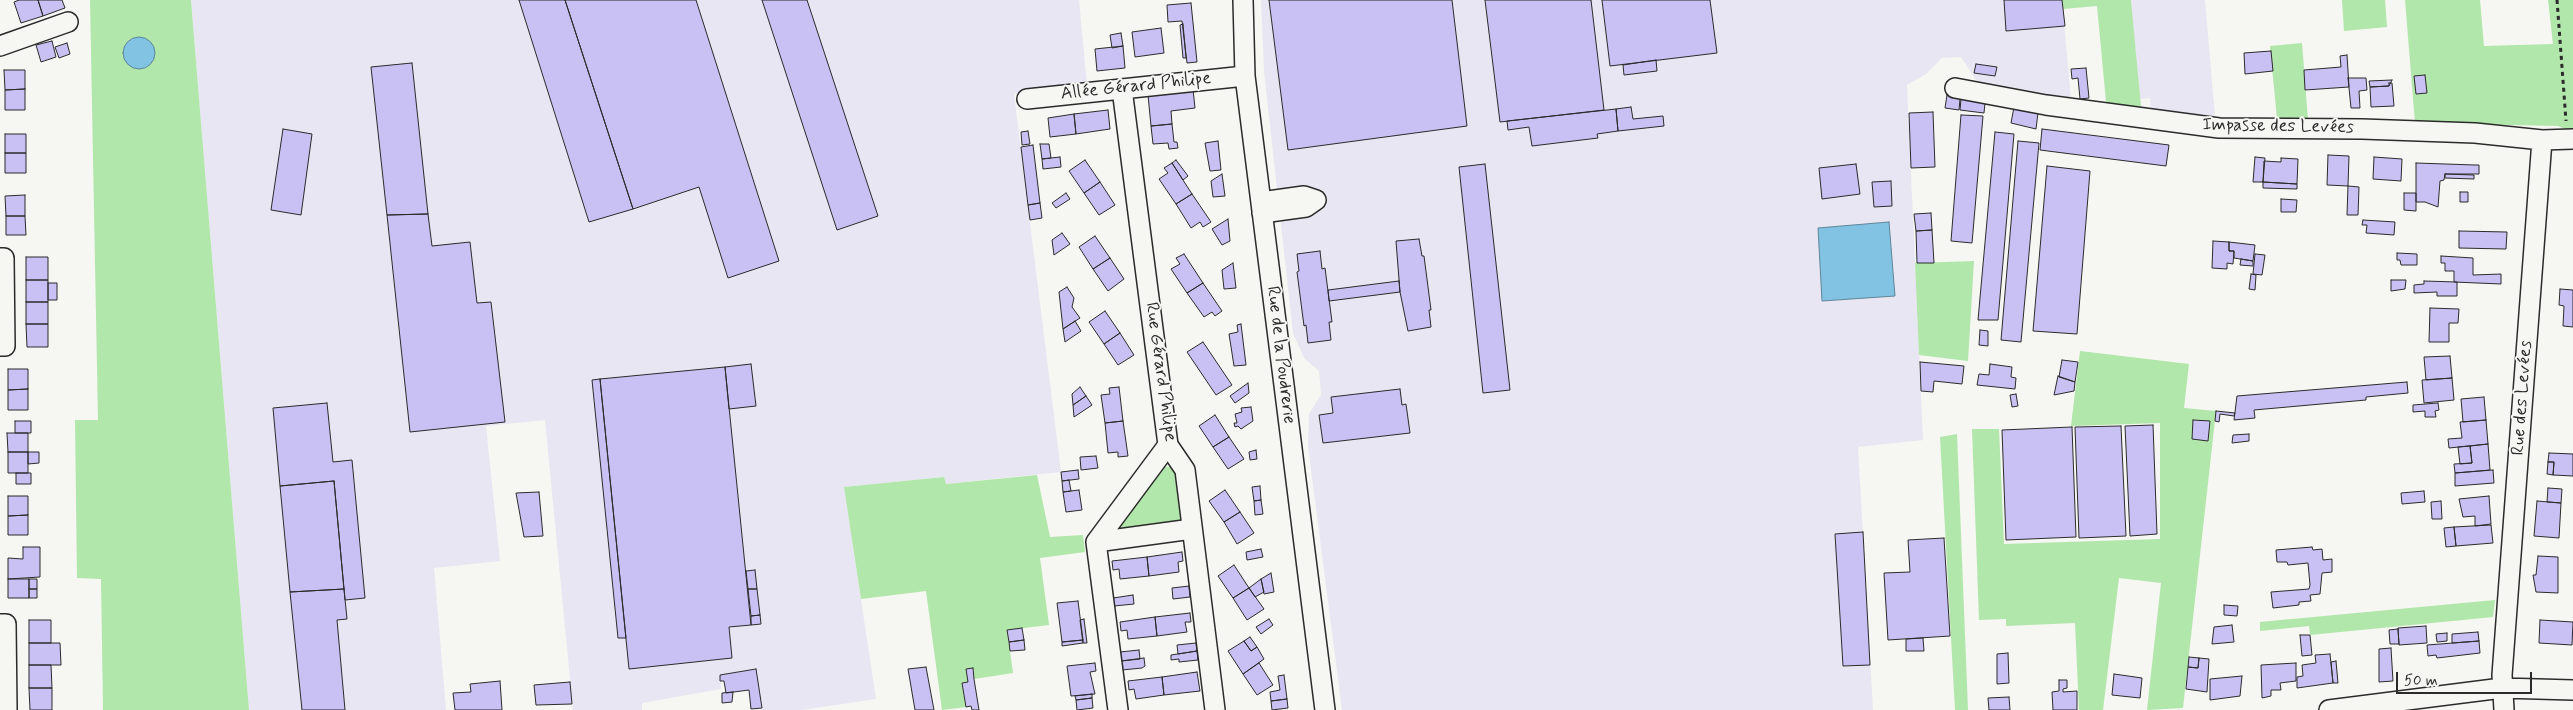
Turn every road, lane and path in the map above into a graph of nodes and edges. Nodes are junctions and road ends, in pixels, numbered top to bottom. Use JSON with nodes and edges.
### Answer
{"nodes":[{"id":1,"x":1243,"y":0,"type":"edge"},
{"id":2,"x":2557,"y":0,"type":"edge"},
{"id":3,"x":68,"y":22,"type":"dead end"},
{"id":4,"x":0,"y":46,"type":"edge"},
{"id":5,"x":1245,"y":76,"type":"junction"},
{"id":6,"x":1956,"y":88,"type":"dead end"},
{"id":7,"x":1122,"y":89,"type":"junction"},
{"id":8,"x":1027,"y":99,"type":"dead end"},
{"id":9,"x":2570,"y":139,"type":"edge"},
{"id":10,"x":2542,"y":140,"type":"junction"},
{"id":11,"x":0,"y":258,"type":"edge"},
{"id":12,"x":0,"y":346,"type":"edge"},
{"id":13,"x":1168,"y":445,"type":"junction"},
{"id":14,"x":1192,"y":529,"type":"junction"},
{"id":15,"x":1096,"y":542,"type":"junction"},
{"id":16,"x":0,"y":624,"type":"edge"},
{"id":17,"x":2502,"y":688,"type":"junction"},
{"id":18,"x":2573,"y":690,"type":"edge"},
{"id":19,"x":0,"y":709,"type":"edge"},
{"id":20,"x":1118,"y":710,"type":"edge"},
{"id":21,"x":1215,"y":710,"type":"edge"},
{"id":22,"x":1325,"y":710,"type":"edge"},
{"id":23,"x":2329,"y":710,"type":"edge"},
{"id":24,"x":2504,"y":710,"type":"edge"}],
"edges":[{"from":1,"to":5,"type":"street","name":"Rue de la Poudrerie"},
{"from":2,"to":9,"type":"path"},
{"from":3,"to":4,"type":"street"},
{"from":5,"to":7,"type":"street","name":"Allée Gérard Philipe"},
{"from":5,"to":22,"type":"street","name":"Rue de la Poudrerie"},
{"from":6,"to":10,"type":"street","name":"Impasse des Levées"},
{"from":7,"to":8,"type":"street","name":"Allée Gérard Philipe"},
{"from":7,"to":13,"type":"street","name":"Rue Gérard Philipe"},
{"from":9,"to":10,"type":"street"},
{"from":10,"to":17,"type":"street","name":"Rue des Levées"},
{"from":11,"to":12,"type":"street"},
{"from":13,"to":14,"type":"street","name":"Rue Gérard Philipe"},
{"from":13,"to":15,"type":"street"},
{"from":14,"to":15,"type":"street"},
{"from":14,"to":21,"type":"street","name":"Rue Gérard Philipe"},
{"from":15,"to":20,"type":"street"},
{"from":16,"to":19,"type":"street"},
{"from":17,"to":18,"type":"street"},
{"from":17,"to":23,"type":"street"},
{"from":17,"to":24,"type":"street","name":"Rue des Levées"}]}
